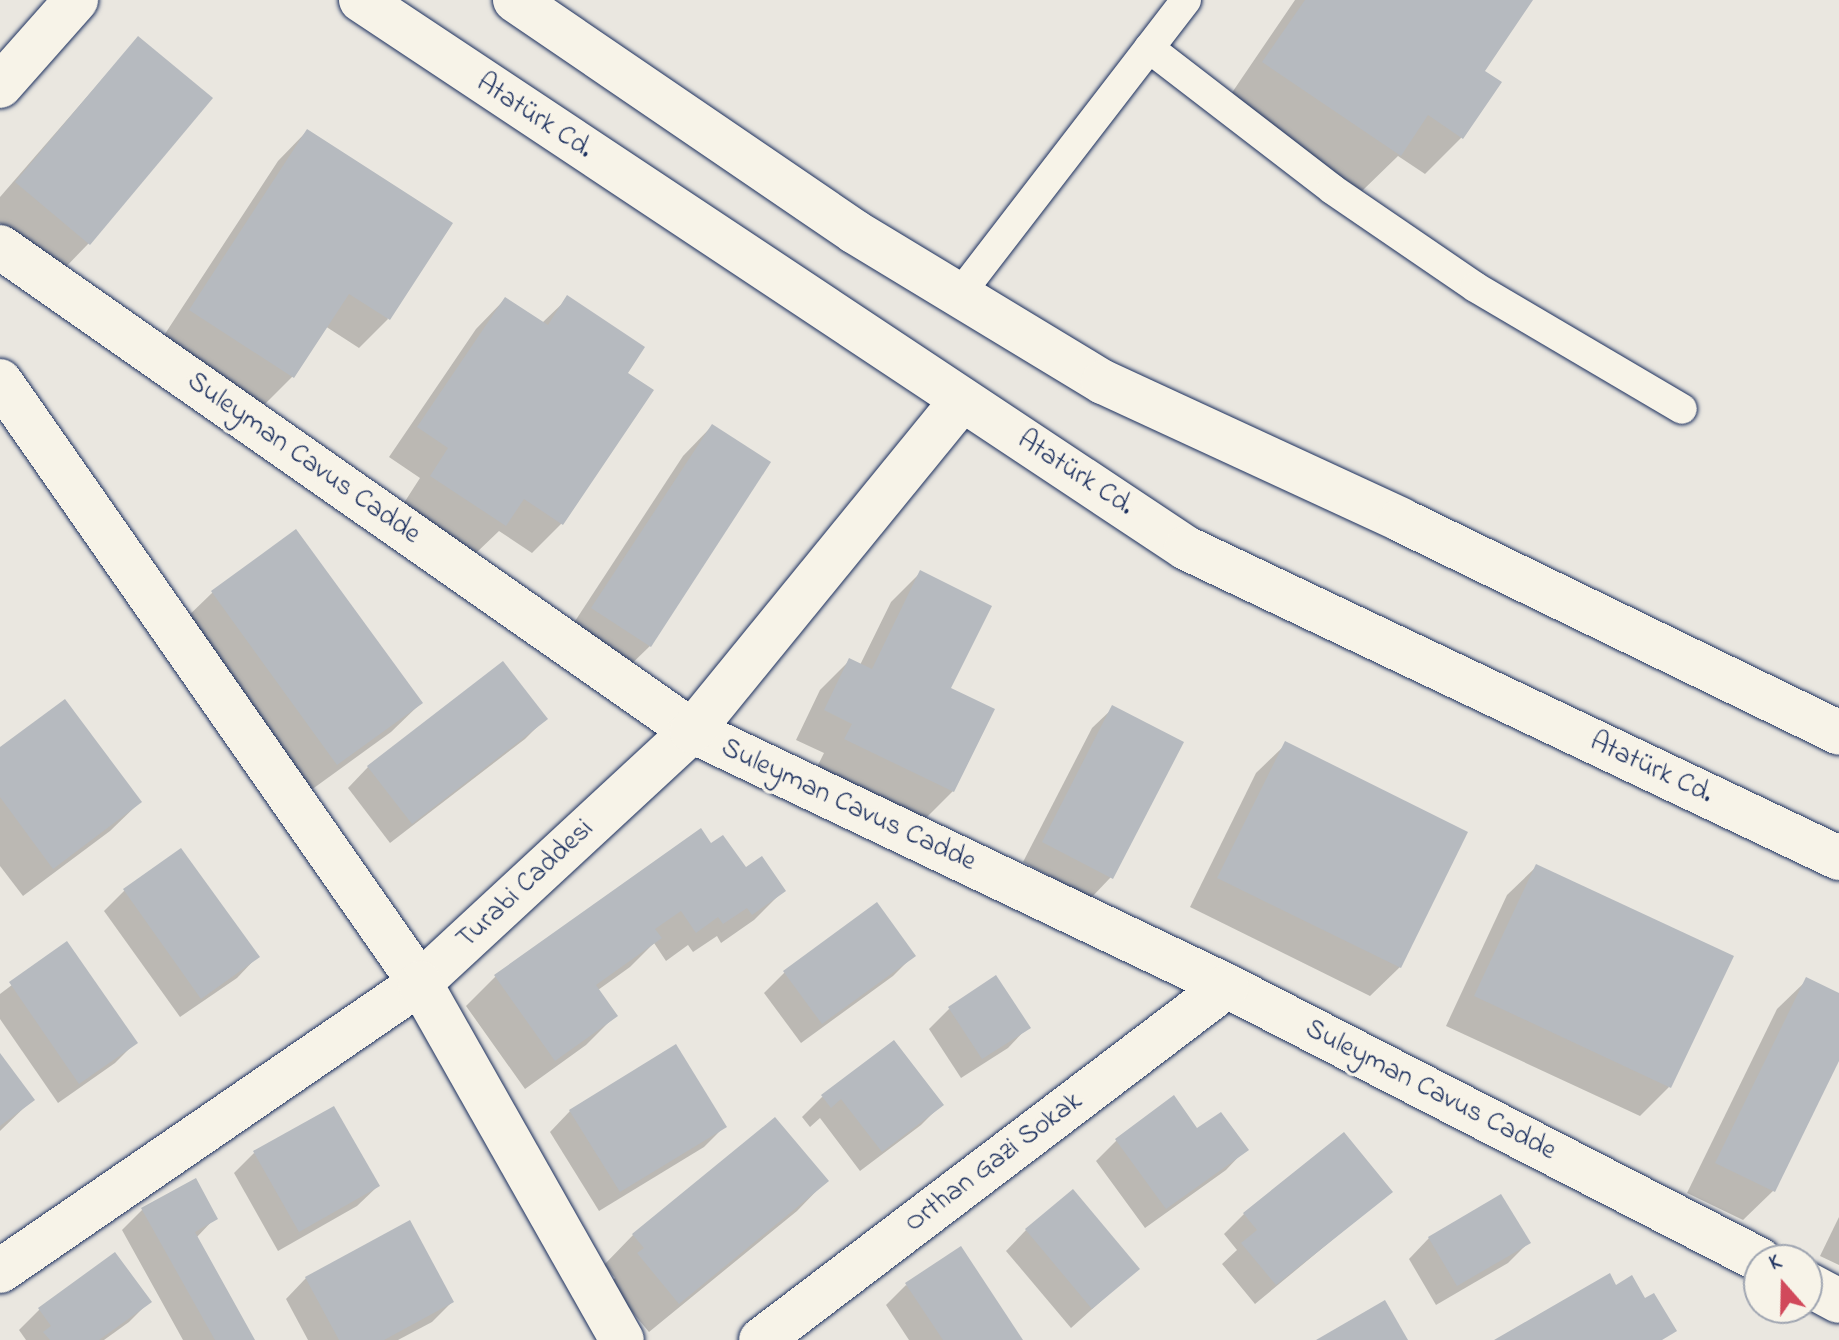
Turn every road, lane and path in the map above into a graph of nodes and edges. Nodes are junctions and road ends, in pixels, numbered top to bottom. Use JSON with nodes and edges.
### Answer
{"nodes":[{"id":1,"x":76,"y":0,"type":"edge"},
{"id":2,"x":361,"y":0,"type":"edge"},
{"id":3,"x":515,"y":0,"type":"edge"},
{"id":4,"x":1186,"y":0,"type":"edge"},
{"id":5,"x":1149,"y":48,"type":"junction"},
{"id":6,"x":0,"y":86,"type":"edge"},
{"id":7,"x":0,"y":247,"type":"edge"},
{"id":8,"x":959,"y":295,"type":"junction"},
{"id":9,"x":0,"y":381,"type":"edge"},
{"id":10,"x":962,"y":400,"type":"junction"},
{"id":11,"x":1682,"y":409,"type":"dead end"},
{"id":12,"x":692,"y":731,"type":"junction"},
{"id":13,"x":1839,"y":733,"type":"edge"},
{"id":14,"x":1839,"y":858,"type":"edge"},
{"id":15,"x":420,"y":983,"type":"junction"},
{"id":16,"x":1227,"y":986,"type":"junction"},
{"id":17,"x":1743,"y":1251,"type":"edge"},
{"id":18,"x":0,"y":1271,"type":"edge"},
{"id":19,"x":622,"y":1340,"type":"edge"},
{"id":20,"x":761,"y":1340,"type":"edge"}],
"edges":[{"from":1,"to":6,"type":"street"},
{"from":2,"to":10,"type":"street","name":"Atatürk Cd."},
{"from":3,"to":8,"type":"street"},
{"from":4,"to":5,"type":"lane"},
{"from":5,"to":8,"type":"lane"},
{"from":5,"to":11,"type":"lane"},
{"from":7,"to":12,"type":"street","name":"Suleyman Cavus Cadde"},
{"from":8,"to":13,"type":"street"},
{"from":9,"to":15,"type":"street"},
{"from":10,"to":12,"type":"street","name":"Turabi Caddesi"},
{"from":10,"to":14,"type":"street","name":"Atatürk Cd."},
{"from":12,"to":15,"type":"street","name":"Turabi Caddesi"},
{"from":12,"to":16,"type":"street","name":"Suleyman Cavus Cadde"},
{"from":15,"to":18,"type":"street","name":"Turabi Caddesi"},
{"from":15,"to":19,"type":"street"},
{"from":16,"to":17,"type":"street","name":"Suleyman Cavus Cadde"},
{"from":16,"to":20,"type":"street","name":"Orthan Gazi Sokak"}]}
